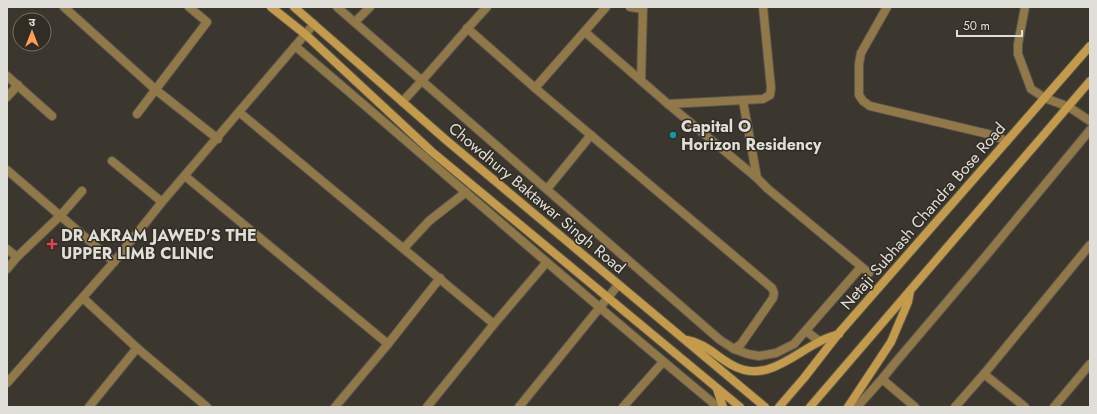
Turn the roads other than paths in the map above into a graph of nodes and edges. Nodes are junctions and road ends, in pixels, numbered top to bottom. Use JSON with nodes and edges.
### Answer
{"nodes":[{"id":1,"x":64,"y":7,"type":"edge"},
{"id":2,"x":189,"y":7,"type":"edge"},
{"id":3,"x":271,"y":7,"type":"edge"},
{"id":4,"x":294,"y":7,"type":"edge"},
{"id":5,"x":337,"y":7,"type":"edge"},
{"id":6,"x":370,"y":7,"type":"edge"},
{"id":7,"x":487,"y":7,"type":"edge"},
{"id":8,"x":606,"y":7,"type":"edge"},
{"id":9,"x":630,"y":7,"type":"edge"},
{"id":10,"x":763,"y":7,"type":"edge"},
{"id":11,"x":887,"y":7,"type":"edge"},
{"id":12,"x":1025,"y":7,"type":"edge"},
{"id":13,"x":643,"y":8,"type":"edge"},
{"id":14,"x":355,"y":22,"type":"junction"},
{"id":15,"x":314,"y":24,"type":"junction"},
{"id":16,"x":467,"y":28,"type":"junction"},
{"id":17,"x":585,"y":32,"type":"junction"},
{"id":18,"x":305,"y":34,"type":"junction"},
{"id":19,"x":295,"y":46,"type":"junction"},
{"id":20,"x":1090,"y":46,"type":"edge"},
{"id":21,"x":7,"y":76,"type":"edge"},
{"id":22,"x":641,"y":80,"type":"junction"},
{"id":23,"x":422,"y":81,"type":"junction"},
{"id":24,"x":1090,"y":81,"type":"edge"},
{"id":25,"x":18,"y":85,"type":"junction"},
{"id":26,"x":535,"y":88,"type":"junction"},
{"id":27,"x":156,"y":90,"type":"junction"},
{"id":28,"x":7,"y":97,"type":"edge"},
{"id":29,"x":1045,"y":98,"type":"junction"},
{"id":30,"x":743,"y":101,"type":"junction"},
{"id":31,"x":402,"y":102,"type":"junction"},
{"id":32,"x":668,"y":104,"type":"junction"},
{"id":33,"x":1069,"y":107,"type":"junction"},
{"id":34,"x":239,"y":112,"type":"junction"},
{"id":35,"x":137,"y":114,"type":"dead end"},
{"id":36,"x":52,"y":116,"type":"dead end"},
{"id":37,"x":1090,"y":121,"type":"edge"},
{"id":38,"x":1090,"y":130,"type":"edge"},
{"id":39,"x":591,"y":135,"type":"junction"},
{"id":40,"x":218,"y":139,"type":"junction"},
{"id":41,"x":1007,"y":141,"type":"junction"},
{"id":42,"x":112,"y":162,"type":"dead end"},
{"id":43,"x":7,"y":170,"type":"edge"},
{"id":44,"x":185,"y":176,"type":"junction"},
{"id":45,"x":757,"y":178,"type":"junction"},
{"id":46,"x":547,"y":189,"type":"junction"},
{"id":47,"x":82,"y":191,"type":"dead end"},
{"id":48,"x":466,"y":192,"type":"junction"},
{"id":49,"x":162,"y":202,"type":"junction"},
{"id":50,"x":61,"y":215,"type":"junction"},
{"id":51,"x":1090,"y":245,"type":"edge"},
{"id":52,"x":404,"y":248,"type":"junction"},
{"id":53,"x":7,"y":249,"type":"edge"},
{"id":54,"x":17,"y":257,"type":"junction"},
{"id":55,"x":114,"y":262,"type":"junction"},
{"id":56,"x":546,"y":263,"type":"junction"},
{"id":57,"x":861,"y":267,"type":"junction"},
{"id":58,"x":7,"y":268,"type":"edge"},
{"id":59,"x":868,"y":274,"type":"dead end"},
{"id":60,"x":440,"y":278,"type":"junction"},
{"id":61,"x":618,"y":285,"type":"junction"},
{"id":62,"x":910,"y":290,"type":"junction"},
{"id":63,"x":83,"y":298,"type":"junction"},
{"id":64,"x":608,"y":298,"type":"junction"},
{"id":65,"x":600,"y":308,"type":"junction"},
{"id":66,"x":494,"y":324,"type":"junction"},
{"id":67,"x":806,"y":331,"type":"junction"},
{"id":68,"x":839,"y":333,"type":"junction"},
{"id":69,"x":685,"y":340,"type":"junction"},
{"id":70,"x":819,"y":341,"type":"junction"},
{"id":71,"x":388,"y":344,"type":"junction"},
{"id":72,"x":137,"y":348,"type":"junction"},
{"id":73,"x":734,"y":349,"type":"junction"},
{"id":74,"x":663,"y":362,"type":"junction"},
{"id":75,"x":1090,"y":364,"type":"edge"},
{"id":76,"x":984,"y":374,"type":"junction"},
{"id":77,"x":882,"y":379,"type":"junction"},
{"id":78,"x":7,"y":384,"type":"edge"},
{"id":79,"x":717,"y":388,"type":"junction"},
{"id":80,"x":90,"y":407,"type":"edge"},
{"id":81,"x":207,"y":407,"type":"edge"},
{"id":82,"x":335,"y":407,"type":"edge"},
{"id":83,"x":427,"y":407,"type":"edge"},
{"id":84,"x":519,"y":407,"type":"edge"},
{"id":85,"x":623,"y":407,"type":"edge"},
{"id":86,"x":718,"y":407,"type":"edge"},
{"id":87,"x":723,"y":407,"type":"edge"},
{"id":88,"x":740,"y":407,"type":"edge"},
{"id":89,"x":765,"y":407,"type":"edge"},
{"id":90,"x":779,"y":407,"type":"edge"},
{"id":91,"x":810,"y":407,"type":"edge"},
{"id":92,"x":848,"y":407,"type":"edge"},
{"id":93,"x":857,"y":407,"type":"edge"},
{"id":94,"x":915,"y":407,"type":"edge"},
{"id":95,"x":955,"y":407,"type":"edge"},
{"id":96,"x":1025,"y":407,"type":"edge"},
{"id":97,"x":1054,"y":407,"type":"edge"}],
"edges":[{"from":1,"to":27,"type":"street"},
{"from":2,"to":27,"type":"street"},
{"from":3,"to":18,"type":"main road","name":"Chowdhury Baktawar Singh Road"},
{"from":4,"to":15,"type":"main road","name":"Chowdhury Baktawar Singh Road"},
{"from":5,"to":14,"type":"street"},
{"from":6,"to":14,"type":"street"},
{"from":7,"to":16,"type":"street"},
{"from":8,"to":17,"type":"street"},
{"from":9,"to":13,"type":"street"},
{"from":10,"to":30,"type":"street"},
{"from":11,"to":41,"type":"street"},
{"from":12,"to":29,"type":"street"},
{"from":13,"to":22,"type":"street"},
{"from":14,"to":23,"type":"street"},
{"from":15,"to":18,"type":"street"},
{"from":15,"to":31,"type":"main road","name":"Chowdhury Baktawar Singh Road"},
{"from":16,"to":23,"type":"street"},
{"from":16,"to":26,"type":"street"},
{"from":17,"to":22,"type":"street"},
{"from":17,"to":26,"type":"street"},
{"from":18,"to":19,"type":"street"},
{"from":18,"to":64,"type":"main road","name":"Chowdhury Baktawar Singh Road"},
{"from":19,"to":34,"type":"street"},
{"from":19,"to":48,"type":"street"},
{"from":20,"to":29,"type":"main road","name":"Netaji Subhash Chandra Bose Road"},
{"from":21,"to":25,"type":"street"},
{"from":22,"to":32,"type":"street"},
{"from":23,"to":31,"type":"street"},
{"from":23,"to":46,"type":"street"},
{"from":24,"to":33,"type":"main road"},
{"from":25,"to":28,"type":"street"},
{"from":25,"to":36,"type":"street"},
{"from":26,"to":39,"type":"street"},
{"from":27,"to":35,"type":"street"},
{"from":27,"to":40,"type":"street"},
{"from":29,"to":33,"type":"street"},
{"from":29,"to":41,"type":"main road","name":"Netaji Subhash Chandra Bose Road"},
{"from":30,"to":32,"type":"street"},
{"from":30,"to":45,"type":"street"},
{"from":31,"to":61,"type":"main road","name":"Chowdhury Baktawar Singh Road"},
{"from":32,"to":45,"type":"street"},
{"from":33,"to":37,"type":"street"},
{"from":33,"to":62,"type":"main road"},
{"from":34,"to":40,"type":"street"},
{"from":34,"to":52,"type":"street"},
{"from":38,"to":77,"type":"street"},
{"from":39,"to":46,"type":"street"},
{"from":39,"to":73,"type":"street"},
{"from":40,"to":44,"type":"street"},
{"from":41,"to":68,"type":"main road","name":"Netaji Subhash Chandra Bose Road"},
{"from":42,"to":49,"type":"street"},
{"from":43,"to":50,"type":"street"},
{"from":44,"to":49,"type":"street"},
{"from":44,"to":71,"type":"street"},
{"from":45,"to":57,"type":"street"},
{"from":46,"to":73,"type":"street"},
{"from":47,"to":50,"type":"street"},
{"from":48,"to":52,"type":"street"},
{"from":48,"to":56,"type":"street"},
{"from":49,"to":55,"type":"street"},
{"from":50,"to":54,"type":"street"},
{"from":50,"to":55,"type":"street"},
{"from":51,"to":76,"type":"street"},
{"from":52,"to":60,"type":"street"},
{"from":53,"to":54,"type":"street"},
{"from":54,"to":58,"type":"street"},
{"from":55,"to":63,"type":"street"},
{"from":56,"to":65,"type":"street"},
{"from":56,"to":66,"type":"street"},
{"from":57,"to":59,"type":"street"},
{"from":57,"to":67,"type":"street"},
{"from":60,"to":66,"type":"street"},
{"from":60,"to":71,"type":"street"},
{"from":61,"to":64,"type":"street"},
{"from":61,"to":69,"type":"main road","name":"Chowdhury Baktawar Singh Road"},
{"from":62,"to":91,"type":"main road"},
{"from":62,"to":92,"type":"main road"},
{"from":63,"to":72,"type":"street"},
{"from":63,"to":78,"type":"street"},
{"from":64,"to":65,"type":"street"},
{"from":64,"to":79,"type":"main road","name":"Chowdhury Baktawar Singh Road"},
{"from":65,"to":74,"type":"street"},
{"from":65,"to":84,"type":"street"},
{"from":66,"to":83,"type":"street"},
{"from":67,"to":70,"type":"street"},
{"from":67,"to":73,"type":"street"},
{"from":68,"to":70,"type":"main road"},
{"from":68,"to":90,"type":"main road","name":"Netaji Subhash Chandra Bose Road"},
{"from":69,"to":70,"type":"main road"},
{"from":69,"to":89,"type":"main road","name":"Chowdhury Baktawar Singh Road"},
{"from":71,"to":82,"type":"street"},
{"from":72,"to":80,"type":"street"},
{"from":72,"to":81,"type":"street"},
{"from":74,"to":85,"type":"street"},
{"from":74,"to":86,"type":"street"},
{"from":75,"to":97,"type":"street"},
{"from":76,"to":95,"type":"street"},
{"from":76,"to":96,"type":"street"},
{"from":77,"to":93,"type":"street"},
{"from":77,"to":94,"type":"street"},
{"from":79,"to":87,"type":"main road"},
{"from":79,"to":88,"type":"main road","name":"Chowdhury Baktawar Singh Road"}]}
